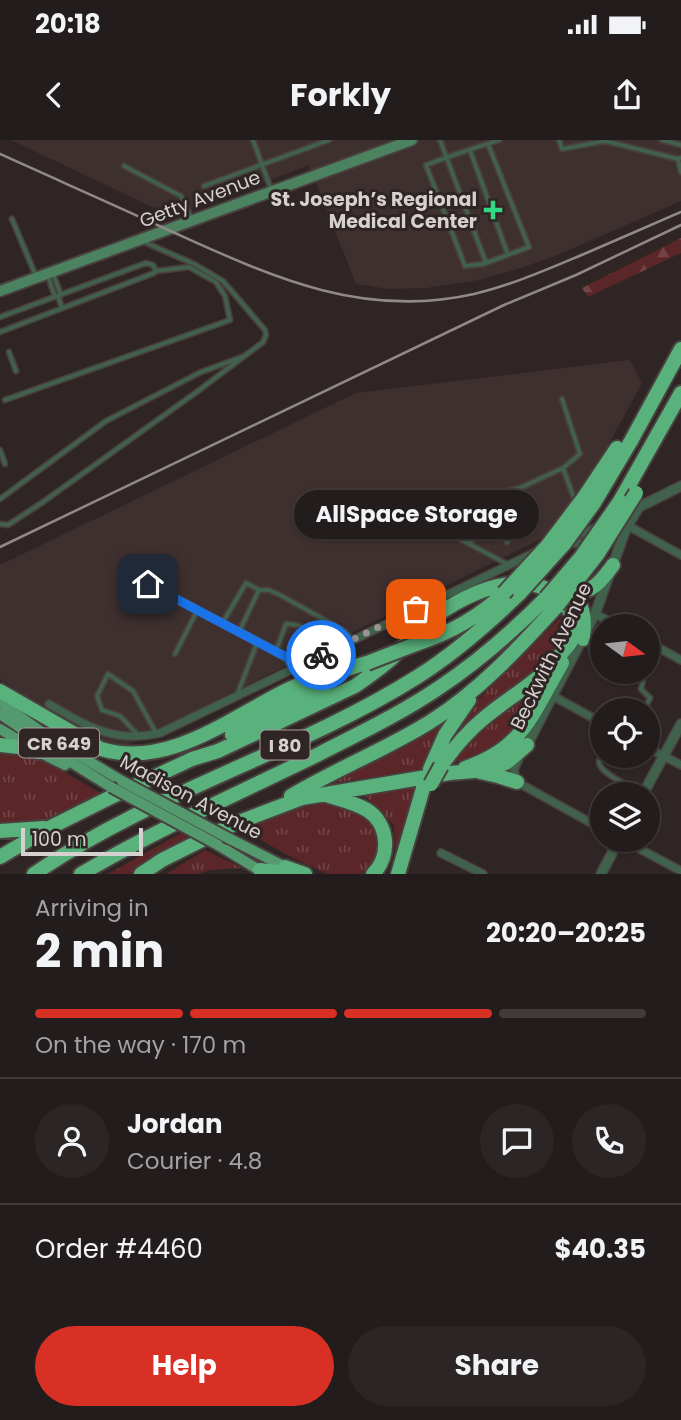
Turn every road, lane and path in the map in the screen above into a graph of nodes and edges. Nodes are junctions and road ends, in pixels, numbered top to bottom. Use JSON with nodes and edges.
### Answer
{"nodes":[{"id":1,"x":253,"y":140,"type":"edge"},
{"id":2,"x":329,"y":140,"type":"edge"},
{"id":3,"x":412,"y":140,"type":"edge"},
{"id":4,"x":440,"y":140,"type":"edge"},
{"id":5,"x":499,"y":140,"type":"edge"},
{"id":6,"x":559,"y":140,"type":"edge"},
{"id":7,"x":580,"y":140,"type":"edge"},
{"id":8,"x":662,"y":140,"type":"edge"},
{"id":9,"x":488,"y":144,"type":"junction"},
{"id":10,"x":681,"y":145,"type":"edge"},
{"id":11,"x":582,"y":146,"type":"junction"},
{"id":12,"x":470,"y":150,"type":"junction"},
{"id":13,"x":446,"y":158,"type":"junction"},
{"id":14,"x":680,"y":159,"type":"edge"},
{"id":15,"x":262,"y":165,"type":"junction"},
{"id":16,"x":124,"y":166,"type":"dead end"},
{"id":17,"x":681,"y":172,"type":"edge"},
{"id":18,"x":204,"y":186,"type":"dead end"},
{"id":19,"x":272,"y":191,"type":"junction"},
{"id":20,"x":12,"y":219,"type":"dead end"},
{"id":21,"x":193,"y":221,"type":"junction"},
{"id":22,"x":140,"y":240,"type":"junction"},
{"id":23,"x":508,"y":255,"type":"junction"},
{"id":24,"x":486,"y":263,"type":"junction"},
{"id":25,"x":156,"y":271,"type":"junction"},
{"id":26,"x":46,"y":275,"type":"junction"},
{"id":27,"x":0,"y":291,"type":"edge"},
{"id":28,"x":58,"y":296,"type":"junction"},
{"id":29,"x":62,"y":308,"type":"junction"},
{"id":30,"x":0,"y":317,"type":"edge"},
{"id":31,"x":0,"y":332,"type":"edge"},
{"id":32,"x":9,"y":352,"type":"dead end"},
{"id":33,"x":678,"y":354,"type":"edge"},
{"id":34,"x":247,"y":355,"type":"junction"},
{"id":35,"x":16,"y":371,"type":"dead end"},
{"id":36,"x":681,"y":393,"type":"edge"},
{"id":37,"x":562,"y":399,"type":"dead end"},
{"id":38,"x":5,"y":400,"type":"dead end"},
{"id":39,"x":654,"y":442,"type":"junction"},
{"id":40,"x":0,"y":450,"type":"edge"},
{"id":41,"x":5,"y":464,"type":"dead end"},
{"id":42,"x":563,"y":468,"type":"junction"},
{"id":43,"x":681,"y":486,"type":"edge"},
{"id":44,"x":482,"y":498,"type":"junction"},
{"id":45,"x":0,"y":499,"type":"edge"},
{"id":46,"x":590,"y":499,"type":"junction"},
{"id":47,"x":637,"y":500,"type":"junction"},
{"id":48,"x":459,"y":519,"type":"dead end"},
{"id":49,"x":617,"y":520,"type":"junction"},
{"id":50,"x":0,"y":524,"type":"edge"},
{"id":51,"x":627,"y":526,"type":"junction"},
{"id":52,"x":582,"y":534,"type":"junction"},
{"id":53,"x":507,"y":542,"type":"dead end"},
{"id":54,"x":470,"y":544,"type":"junction"},
{"id":55,"x":556,"y":544,"type":"junction"},
{"id":56,"x":681,"y":555,"type":"edge"},
{"id":57,"x":509,"y":565,"type":"junction"},
{"id":58,"x":613,"y":565,"type":"junction"},
{"id":59,"x":604,"y":578,"type":"junction"},
{"id":60,"x":148,"y":584,"type":"dead end"},
{"id":61,"x":486,"y":589,"type":"junction"},
{"id":62,"x":259,"y":590,"type":"junction"},
{"id":63,"x":571,"y":593,"type":"junction"},
{"id":64,"x":551,"y":602,"type":"junction"},
{"id":65,"x":197,"y":611,"type":"junction"},
{"id":66,"x":595,"y":614,"type":"edge"},
{"id":67,"x":590,"y":622,"type":"edge"},
{"id":68,"x":222,"y":623,"type":"junction"},
{"id":69,"x":239,"y":632,"type":"junction"},
{"id":70,"x":353,"y":640,"type":"junction"},
{"id":71,"x":257,"y":641,"type":"junction"},
{"id":72,"x":577,"y":641,"type":"junction"},
{"id":73,"x":660,"y":649,"type":"edge"},
{"id":74,"x":276,"y":651,"type":"junction"},
{"id":75,"x":327,"y":652,"type":"junction"},
{"id":76,"x":175,"y":654,"type":"dead end"},
{"id":77,"x":681,"y":660,"type":"edge"},
{"id":78,"x":367,"y":663,"type":"junction"},
{"id":79,"x":293,"y":669,"type":"junction"},
{"id":80,"x":485,"y":680,"type":"junction"},
{"id":81,"x":641,"y":684,"type":"edge"},
{"id":82,"x":0,"y":691,"type":"edge"},
{"id":83,"x":553,"y":696,"type":"junction"},
{"id":84,"x":236,"y":697,"type":"junction"},
{"id":85,"x":650,"y":698,"type":"edge"},
{"id":86,"x":0,"y":702,"type":"edge"},
{"id":87,"x":49,"y":704,"type":"dead end"},
{"id":88,"x":0,"y":714,"type":"edge"},
{"id":89,"x":590,"y":716,"type":"edge"},
{"id":90,"x":681,"y":724,"type":"edge"},
{"id":91,"x":0,"y":729,"type":"edge"},
{"id":92,"x":157,"y":734,"type":"junction"},
{"id":93,"x":140,"y":737,"type":"junction"},
{"id":94,"x":0,"y":745,"type":"edge"},
{"id":95,"x":527,"y":745,"type":"junction"},
{"id":96,"x":39,"y":752,"type":"junction"},
{"id":97,"x":660,"y":755,"type":"edge"},
{"id":98,"x":663,"y":757,"type":"junction"},
{"id":99,"x":192,"y":759,"type":"junction"},
{"id":100,"x":681,"y":765,"type":"edge"},
{"id":101,"x":602,"y":768,"type":"edge"},
{"id":102,"x":476,"y":771,"type":"junction"},
{"id":103,"x":435,"y":775,"type":"junction"},
{"id":104,"x":517,"y":782,"type":"junction"},
{"id":105,"x":622,"y":782,"type":"edge"},
{"id":106,"x":649,"y":782,"type":"edge"},
{"id":107,"x":111,"y":787,"type":"junction"},
{"id":108,"x":324,"y":795,"type":"junction"},
{"id":109,"x":269,"y":810,"type":"junction"},
{"id":110,"x":590,"y":822,"type":"edge"},
{"id":111,"x":49,"y":828,"type":"junction"},
{"id":112,"x":0,"y":831,"type":"edge"},
{"id":113,"x":614,"y":852,"type":"edge"},
{"id":114,"x":644,"y":852,"type":"edge"},
{"id":115,"x":404,"y":853,"type":"junction"},
{"id":116,"x":441,"y":853,"type":"dead end"},
{"id":117,"x":0,"y":857,"type":"edge"},
{"id":118,"x":681,"y":871,"type":"edge"},
{"id":119,"x":263,"y":872,"type":"edge"},
{"id":120,"x":288,"y":872,"type":"edge"},
{"id":121,"x":34,"y":874,"type":"edge"},
{"id":122,"x":81,"y":874,"type":"edge"},
{"id":123,"x":141,"y":874,"type":"edge"},
{"id":124,"x":305,"y":874,"type":"edge"},
{"id":125,"x":373,"y":874,"type":"edge"},
{"id":126,"x":392,"y":874,"type":"edge"},
{"id":127,"x":398,"y":874,"type":"edge"},
{"id":128,"x":483,"y":874,"type":"edge"},
{"id":129,"x":601,"y":874,"type":"edge"}],
"edges":[{"from":1,"to":15,"type":"lane"},
{"from":2,"to":15,"type":"lane"},
{"from":3,"to":19,"type":"main road","name":"Getty Avenue"},
{"from":4,"to":13,"type":"lane"},
{"from":5,"to":9,"type":"lane"},
{"from":6,"to":11,"type":"lane"},
{"from":7,"to":11,"type":"lane"},
{"from":8,"to":10,"type":"lane"},
{"from":9,"to":12,"type":"lane"},
{"from":9,"to":23,"type":"lane"},
{"from":11,"to":14,"type":"lane"},
{"from":12,"to":13,"type":"lane"},
{"from":12,"to":23,"type":"lane"},
{"from":13,"to":24,"type":"lane"},
{"from":13,"to":24,"type":"lane"},
{"from":14,"to":17,"type":"lane"},
{"from":15,"to":18,"type":"lane"},
{"from":15,"to":19,"type":"lane"},
{"from":16,"to":21,"type":"lane"},
{"from":19,"to":21,"type":"main road","name":"Getty Avenue"},
{"from":20,"to":26,"type":"lane"},
{"from":21,"to":22,"type":"main road","name":"Getty Avenue"},
{"from":22,"to":26,"type":"main road","name":"Getty Avenue"},
{"from":22,"to":34,"type":"lane"},
{"from":23,"to":24,"type":"lane"},
{"from":25,"to":28,"type":"lane"},
{"from":25,"to":29,"type":"lane"},
{"from":25,"to":38,"type":"lane"},
{"from":26,"to":27,"type":"main road","name":"Getty Avenue"},
{"from":26,"to":28,"type":"lane"},
{"from":28,"to":29,"type":"lane"},
{"from":28,"to":30,"type":"lane"},
{"from":29,"to":31,"type":"lane"},
{"from":32,"to":35,"type":"lane"},
{"from":33,"to":46,"type":"highway","number":"I 80"},
{"from":34,"to":45,"type":"lane"},
{"from":34,"to":50,"type":"lane"},
{"from":36,"to":39,"type":"highway","number":"I 80"},
{"from":37,"to":42,"type":"lane"},
{"from":39,"to":47,"type":"highway"},
{"from":39,"to":64,"type":"highway","number":"I 80","bridge":true},
{"from":40,"to":41,"type":"lane"},
{"from":42,"to":44,"type":"lane"},
{"from":42,"to":52,"type":"lane"},
{"from":43,"to":47,"type":"street"},
{"from":44,"to":48,"type":"lane"},
{"from":44,"to":54,"type":"lane"},
{"from":46,"to":78,"type":"highway","bridge":true},
{"from":46,"to":121,"type":"highway","number":"I 80","bridge":true},
{"from":47,"to":49,"type":"street"},
{"from":47,"to":51,"type":"street","name":"Beckwith Avenue"},
{"from":47,"to":64,"type":"highway","bridge":true},
{"from":49,"to":51,"type":"street"},
{"from":49,"to":52,"type":"street"},
{"from":51,"to":56,"type":"street"},
{"from":51,"to":58,"type":"street","name":"Beckwith Avenue"},
{"from":52,"to":55,"type":"street"},
{"from":53,"to":54,"type":"lane"},
{"from":54,"to":57,"type":"lane"},
{"from":55,"to":57,"type":"street"},
{"from":55,"to":59,"type":"street"},
{"from":57,"to":70,"type":"street"},
{"from":58,"to":59,"type":"highway"},
{"from":58,"to":66,"type":"street","name":"Beckwith Avenue"},
{"from":59,"to":63,"type":"highway"},
{"from":60,"to":65,"type":"street"},
{"from":61,"to":63,"type":"highway"},
{"from":61,"to":72,"type":"highway"},
{"from":61,"to":99,"type":"highway"},
{"from":62,"to":68,"type":"lane"},
{"from":62,"to":69,"type":"lane"},
{"from":62,"to":70,"type":"lane"},
{"from":63,"to":72,"type":"highway"},
{"from":64,"to":80,"type":"highway"},
{"from":64,"to":122,"type":"highway","number":"I 80"},
{"from":65,"to":68,"type":"street"},
{"from":65,"to":76,"type":"lane"},
{"from":67,"to":72,"type":"street","name":"Beckwith Avenue"},
{"from":68,"to":69,"type":"street"},
{"from":69,"to":71,"type":"street"},
{"from":70,"to":75,"type":"street"},
{"from":71,"to":74,"type":"street"},
{"from":71,"to":84,"type":"lane"},
{"from":72,"to":83,"type":"street","name":"Beckwith Avenue"},
{"from":72,"to":103,"type":"highway"},
{"from":72,"to":103,"type":"highway"},
{"from":73,"to":77,"type":"street"},
{"from":74,"to":75,"type":"lane"},
{"from":74,"to":79,"type":"street"},
{"from":75,"to":79,"type":"street"},
{"from":78,"to":82,"type":"highway"},
{"from":78,"to":99,"type":"highway"},
{"from":79,"to":84,"type":"street"},
{"from":80,"to":103,"type":"highway"},
{"from":80,"to":109,"type":"highway"},
{"from":81,"to":85,"type":"lane"},
{"from":83,"to":89,"type":"street"},
{"from":83,"to":95,"type":"street","name":"Beckwith Avenue"},
{"from":84,"to":92,"type":"street"},
{"from":86,"to":120,"type":"main road","name":"Madison Avenue","number":"CR 649","bridge":true},
{"from":87,"to":93,"type":"street"},
{"from":88,"to":107,"type":"main road","name":"Madison Avenue","number":"CR 649"},
{"from":90,"to":98,"type":"street"},
{"from":91,"to":96,"type":"main road"},
{"from":92,"to":93,"type":"street"},
{"from":92,"to":93,"type":"lane"},
{"from":94,"to":96,"type":"highway"},
{"from":95,"to":102,"type":"highway"},
{"from":95,"to":104,"type":"street","name":"Beckwith Avenue"},
{"from":96,"to":107,"type":"main road"},
{"from":97,"to":98,"type":"street"},
{"from":98,"to":100,"type":"street"},
{"from":98,"to":106,"type":"street"},
{"from":99,"to":111,"type":"highway"},
{"from":101,"to":105,"type":"lane"},
{"from":102,"to":103,"type":"highway"},
{"from":102,"to":104,"type":"highway"},
{"from":103,"to":108,"type":"highway"},
{"from":103,"to":115,"type":"highway"},
{"from":104,"to":110,"type":"street"},
{"from":107,"to":119,"type":"main road","name":"Madison Avenue","number":"CR 649","bridge":true},
{"from":108,"to":109,"type":"highway"},
{"from":108,"to":125,"type":"highway"},
{"from":109,"to":123,"type":"highway"},
{"from":111,"to":112,"type":"highway"},
{"from":111,"to":117,"type":"highway"},
{"from":113,"to":129,"type":"street"},
{"from":114,"to":118,"type":"street"},
{"from":115,"to":126,"type":"highway"},
{"from":115,"to":127,"type":"highway"},
{"from":116,"to":128,"type":"street"},
{"from":119,"to":120,"type":"highway"},
{"from":120,"to":124,"type":"highway"}]}
